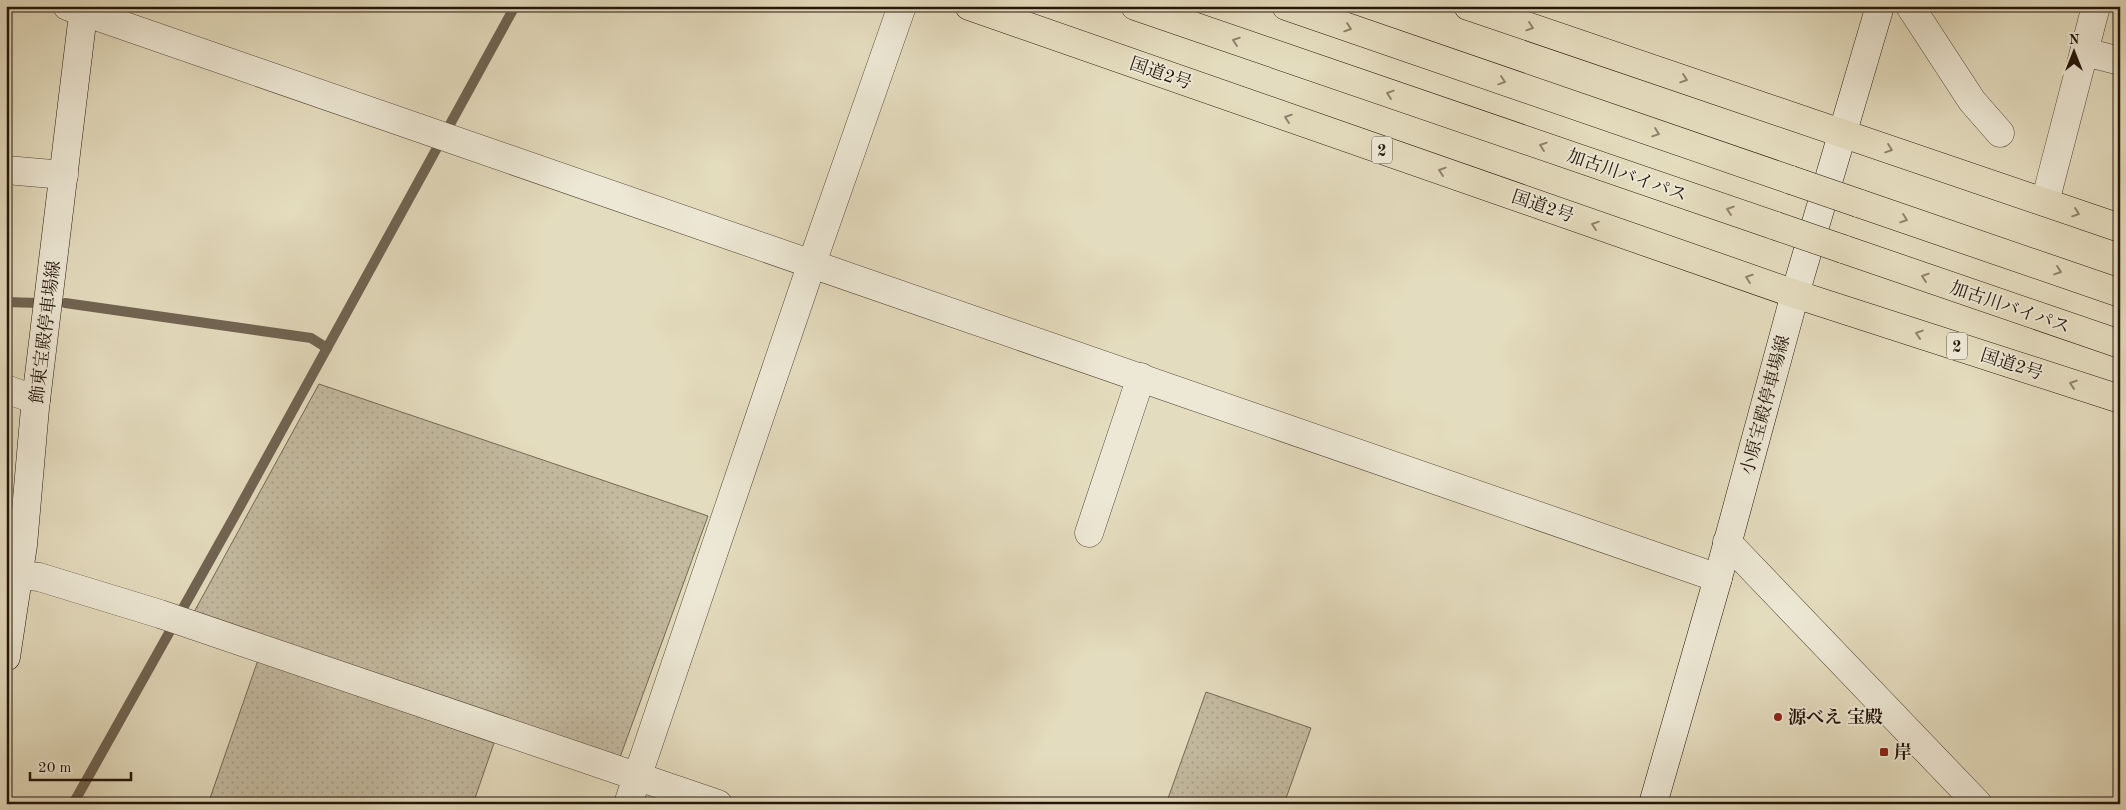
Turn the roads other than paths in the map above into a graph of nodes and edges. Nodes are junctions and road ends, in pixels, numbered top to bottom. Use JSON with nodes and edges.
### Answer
{"nodes":[{"id":1,"x":902,"y":6,"type":"edge"},
{"id":2,"x":969,"y":6,"type":"edge"},
{"id":3,"x":1134,"y":6,"type":"edge"},
{"id":4,"x":1286,"y":6,"type":"edge"},
{"id":5,"x":1468,"y":6,"type":"edge"},
{"id":6,"x":1880,"y":6,"type":"edge"},
{"id":7,"x":1910,"y":6,"type":"edge"},
{"id":8,"x":2096,"y":6,"type":"edge"},
{"id":9,"x":78,"y":8,"type":"edge"},
{"id":10,"x":2085,"y":52,"type":"junction"},
{"id":11,"x":2120,"y":61,"type":"edge"},
{"id":12,"x":1843,"y":133,"type":"junction"},
{"id":13,"x":2000,"y":133,"type":"dead end"},
{"id":14,"x":6,"y":170,"type":"edge"},
{"id":15,"x":64,"y":175,"type":"junction"},
{"id":16,"x":2045,"y":202,"type":"junction"},
{"id":17,"x":2120,"y":228,"type":"edge"},
{"id":18,"x":812,"y":263,"type":"junction"},
{"id":19,"x":2120,"y":293,"type":"edge"},
{"id":20,"x":1795,"y":294,"type":"junction"},
{"id":21,"x":2120,"y":344,"type":"edge"},
{"id":22,"x":1141,"y":378,"type":"junction"},
{"id":23,"x":6,"y":389,"type":"edge"},
{"id":24,"x":2119,"y":399,"type":"edge"},
{"id":25,"x":36,"y":400,"type":"junction"},
{"id":26,"x":1089,"y":533,"type":"dead end"},
{"id":27,"x":15,"y":542,"type":"edge"},
{"id":28,"x":1727,"y":542,"type":"junction"},
{"id":29,"x":18,"y":575,"type":"junction"},
{"id":30,"x":1718,"y":578,"type":"junction"},
{"id":31,"x":6,"y":657,"type":"edge"},
{"id":32,"x":638,"y":776,"type":"junction"},
{"id":33,"x":628,"y":804,"type":"edge"},
{"id":34,"x":718,"y":804,"type":"edge"},
{"id":35,"x":1652,"y":804,"type":"edge"},
{"id":36,"x":1978,"y":804,"type":"edge"}],
"edges":[{"from":1,"to":18,"type":"street"},
{"from":20,"to":2,"type":"highway","name":"国道2号","number":"2","one_way":true},
{"from":21,"to":3,"type":"highway","name":"加古川バイパス","one_way":true,"bridge":true},
{"from":4,"to":19,"type":"highway","one_way":true,"bridge":true},
{"from":5,"to":12,"type":"highway","one_way":true},
{"from":6,"to":12,"type":"street","name":"小原宝殿停車場線"},
{"from":7,"to":13,"type":"street"},
{"from":8,"to":10,"type":"street"},
{"from":9,"to":15,"type":"street","name":"飾東宝殿停車場線"},
{"from":9,"to":18,"type":"street"},
{"from":10,"to":11,"type":"street"},
{"from":10,"to":16,"type":"street"},
{"from":12,"to":16,"type":"highway","one_way":true},
{"from":12,"to":20,"type":"street","name":"小原宝殿停車場線"},
{"from":14,"to":15,"type":"street"},
{"from":15,"to":25,"type":"street","name":"飾東宝殿停車場線"},
{"from":16,"to":17,"type":"highway","one_way":true},
{"from":18,"to":22,"type":"street"},
{"from":18,"to":32,"type":"street"},
{"from":24,"to":20,"type":"highway","name":"国道2号","number":"2","one_way":true},
{"from":20,"to":28,"type":"street","name":"小原宝殿停車場線"},
{"from":22,"to":26,"type":"street"},
{"from":22,"to":30,"type":"street"},
{"from":23,"to":25,"type":"street"},
{"from":25,"to":27,"type":"street","name":"飾東宝殿停車場線"},
{"from":27,"to":29,"type":"street","name":"飾東宝殿停車場線"},
{"from":28,"to":30,"type":"street","name":"小原宝殿停車場線"},
{"from":28,"to":36,"type":"street"},
{"from":29,"to":31,"type":"street","name":"飾東宝殿停車場線"},
{"from":29,"to":32,"type":"street"},
{"from":30,"to":35,"type":"street","name":"小原宝殿停車場線"},
{"from":32,"to":33,"type":"street"},
{"from":32,"to":34,"type":"street"}]}
